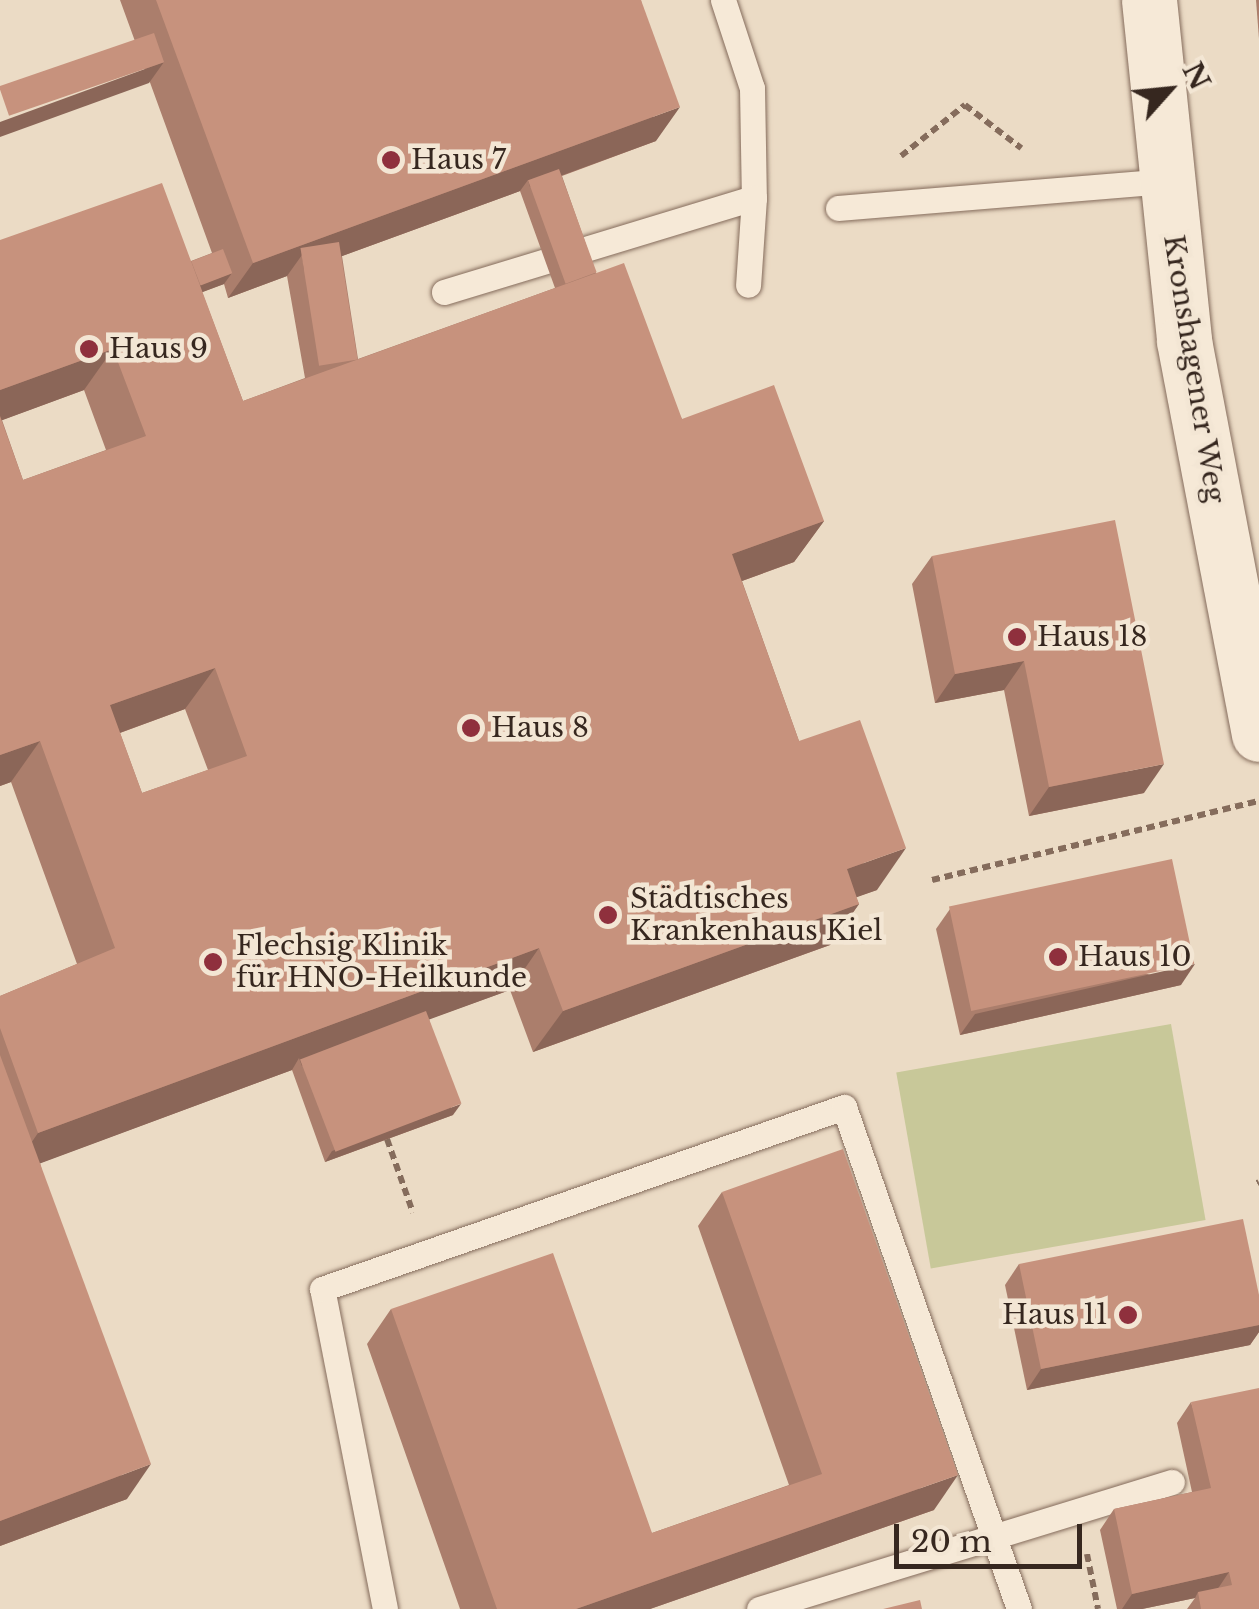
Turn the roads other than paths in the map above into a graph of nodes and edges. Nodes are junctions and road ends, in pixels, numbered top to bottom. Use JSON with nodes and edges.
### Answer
{"nodes":[{"id":1,"x":723,"y":0,"type":"edge"},
{"id":2,"x":1149,"y":0,"type":"edge"},
{"id":3,"x":1165,"y":181,"type":"junction"},
{"id":4,"x":754,"y":198,"type":"junction"},
{"id":5,"x":838,"y":208,"type":"dead end"},
{"id":6,"x":748,"y":285,"type":"dead end"},
{"id":7,"x":444,"y":292,"type":"dead end"},
{"id":8,"x":1259,"y":734,"type":"edge"},
{"id":9,"x":1172,"y":1482,"type":"dead end"},
{"id":10,"x":990,"y":1536,"type":"junction"},
{"id":11,"x":385,"y":1609,"type":"edge"},
{"id":12,"x":759,"y":1609,"type":"edge"},
{"id":13,"x":1019,"y":1609,"type":"edge"}],
"edges":[{"from":1,"to":4,"type":"lane"},
{"from":2,"to":3,"type":"main road","name":"Kronshagener Weg"},
{"from":3,"to":5,"type":"lane"},
{"from":3,"to":8,"type":"main road","name":"Kronshagener Weg"},
{"from":4,"to":6,"type":"lane"},
{"from":4,"to":7,"type":"lane"},
{"from":9,"to":10,"type":"lane"},
{"from":10,"to":11,"type":"lane"},
{"from":10,"to":12,"type":"lane"},
{"from":10,"to":13,"type":"lane"}]}
